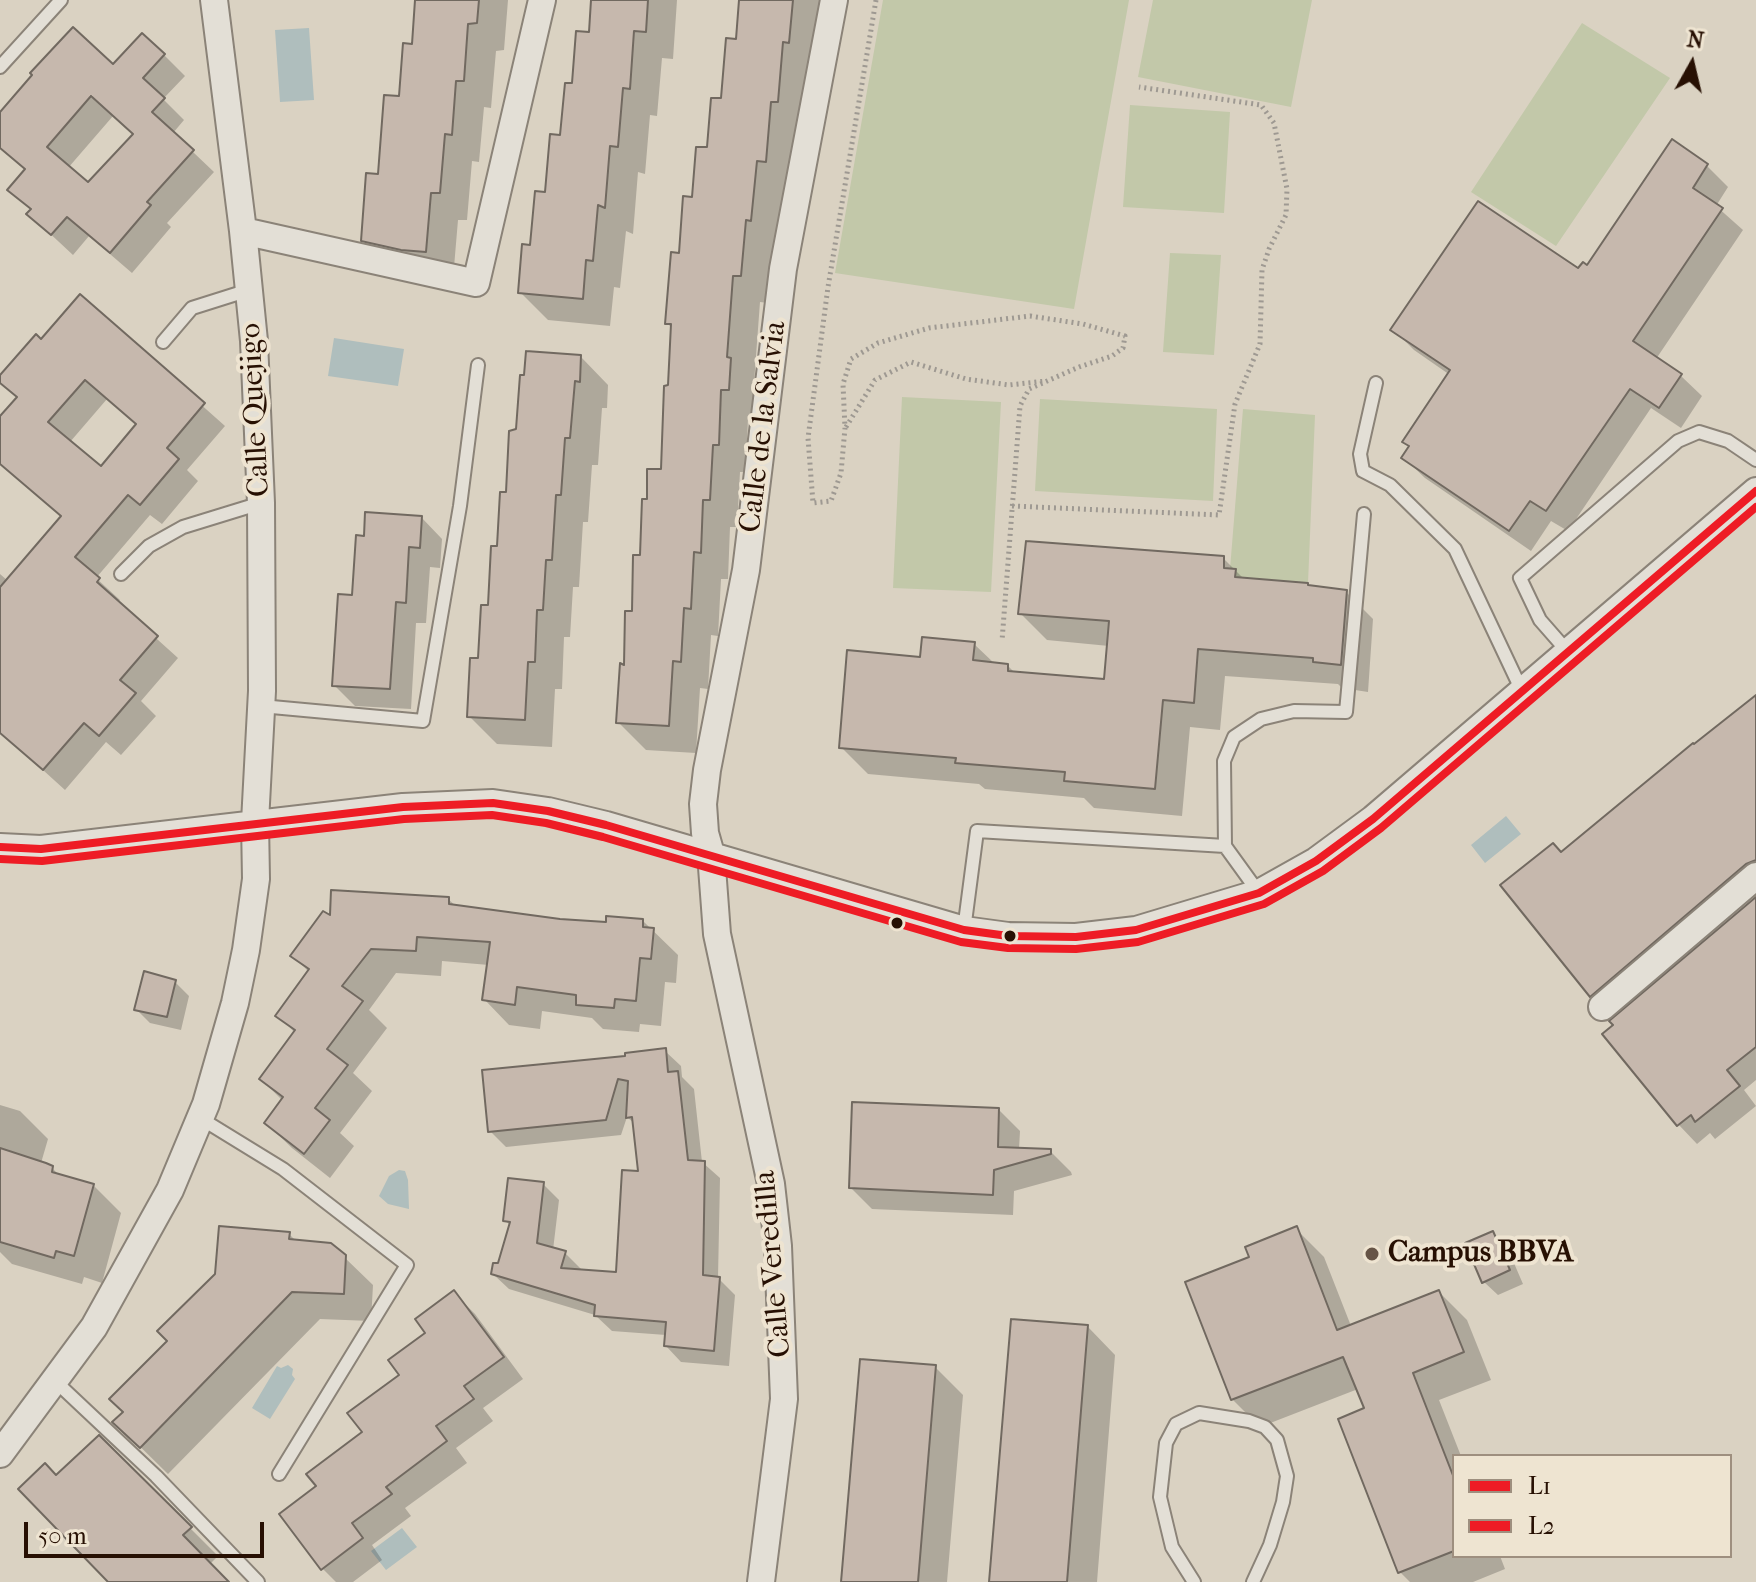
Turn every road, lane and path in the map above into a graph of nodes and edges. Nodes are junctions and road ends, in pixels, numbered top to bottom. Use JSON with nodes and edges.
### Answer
{"nodes":[{"id":1,"x":61,"y":0,"type":"edge"},
{"id":2,"x":214,"y":0,"type":"edge"},
{"id":3,"x":542,"y":0,"type":"edge"},
{"id":4,"x":834,"y":0,"type":"edge"},
{"id":5,"x":876,"y":0,"type":"edge"},
{"id":6,"x":0,"y":67,"type":"edge"},
{"id":7,"x":1139,"y":87,"type":"dead end"},
{"id":8,"x":243,"y":231,"type":"junction"},
{"id":9,"x":249,"y":290,"type":"junction"},
{"id":10,"x":163,"y":342,"type":"dead end"},
{"id":11,"x":478,"y":365,"type":"dead end"},
{"id":12,"x":1052,"y":380,"type":"junction"},
{"id":13,"x":1376,"y":383,"type":"dead end"},
{"id":14,"x":845,"y":428,"type":"junction"},
{"id":15,"x":1756,"y":460,"type":"edge"},
{"id":16,"x":1756,"y":491,"type":"edge"},
{"id":17,"x":261,"y":503,"type":"junction"},
{"id":18,"x":1012,"y":506,"type":"junction"},
{"id":19,"x":1364,"y":514,"type":"dead end"},
{"id":20,"x":121,"y":574,"type":"dead end"},
{"id":21,"x":1002,"y":641,"type":"dead end"},
{"id":22,"x":1568,"y":652,"type":"junction"},
{"id":23,"x":1522,"y":691,"type":"junction"},
{"id":24,"x":261,"y":706,"type":"junction"},
{"id":25,"x":255,"y":822,"type":"junction"},
{"id":26,"x":1225,"y":846,"type":"junction"},
{"id":27,"x":0,"y":847,"type":"edge"},
{"id":28,"x":711,"y":854,"type":"junction"},
{"id":29,"x":1756,"y":876,"type":"edge"},
{"id":30,"x":1259,"y":893,"type":"junction"},
{"id":31,"x":964,"y":930,"type":"junction"},
{"id":32,"x":1602,"y":1007,"type":"dead end"},
{"id":33,"x":200,"y":1118,"type":"junction"},
{"id":34,"x":54,"y":1380,"type":"junction"},
{"id":35,"x":0,"y":1454,"type":"edge"},
{"id":36,"x":279,"y":1474,"type":"dead end"},
{"id":37,"x":258,"y":1582,"type":"edge"},
{"id":38,"x":761,"y":1582,"type":"edge"},
{"id":39,"x":1194,"y":1582,"type":"edge"},
{"id":40,"x":1253,"y":1582,"type":"edge"}],
"edges":[{"from":1,"to":6,"type":"lane"},
{"from":2,"to":8,"type":"street","name":"Calle Quejigo"},
{"from":3,"to":8,"type":"street"},
{"from":4,"to":28,"type":"street","name":"Calle de la Salvia"},
{"from":5,"to":14,"type":"path"},
{"from":7,"to":18,"type":"path"},
{"from":8,"to":9,"type":"street","name":"Calle Quejigo"},
{"from":9,"to":10,"type":"lane"},
{"from":9,"to":17,"type":"street","name":"Calle Quejigo"},
{"from":11,"to":24,"type":"lane"},
{"from":12,"to":14,"type":"path"},
{"from":12,"to":14,"type":"path"},
{"from":12,"to":18,"type":"path"},
{"from":13,"to":23,"type":"lane"},
{"from":15,"to":22,"type":"lane"},
{"from":16,"to":22,"type":"street"},
{"from":17,"to":20,"type":"lane"},
{"from":17,"to":24,"type":"street","name":"Calle Quejigo"},
{"from":18,"to":21,"type":"path"},
{"from":19,"to":26,"type":"lane"},
{"from":22,"to":23,"type":"street"},
{"from":23,"to":30,"type":"street"},
{"from":24,"to":25,"type":"street","name":"Calle Quejigo"},
{"from":25,"to":27,"type":"street"},
{"from":25,"to":28,"type":"street"},
{"from":25,"to":33,"type":"street","name":"Calle Quejigo"},
{"from":26,"to":30,"type":"lane"},
{"from":26,"to":31,"type":"lane"},
{"from":28,"to":31,"type":"street"},
{"from":28,"to":38,"type":"street","name":"Calle Veredilla"},
{"from":29,"to":32,"type":"street"},
{"from":30,"to":31,"type":"street"},
{"from":33,"to":34,"type":"street","name":"Calle Quejigo"},
{"from":33,"to":36,"type":"lane"},
{"from":34,"to":35,"type":"street","name":"Calle Quejigo"},
{"from":34,"to":37,"type":"lane"},
{"from":39,"to":40,"type":"lane"}]}
